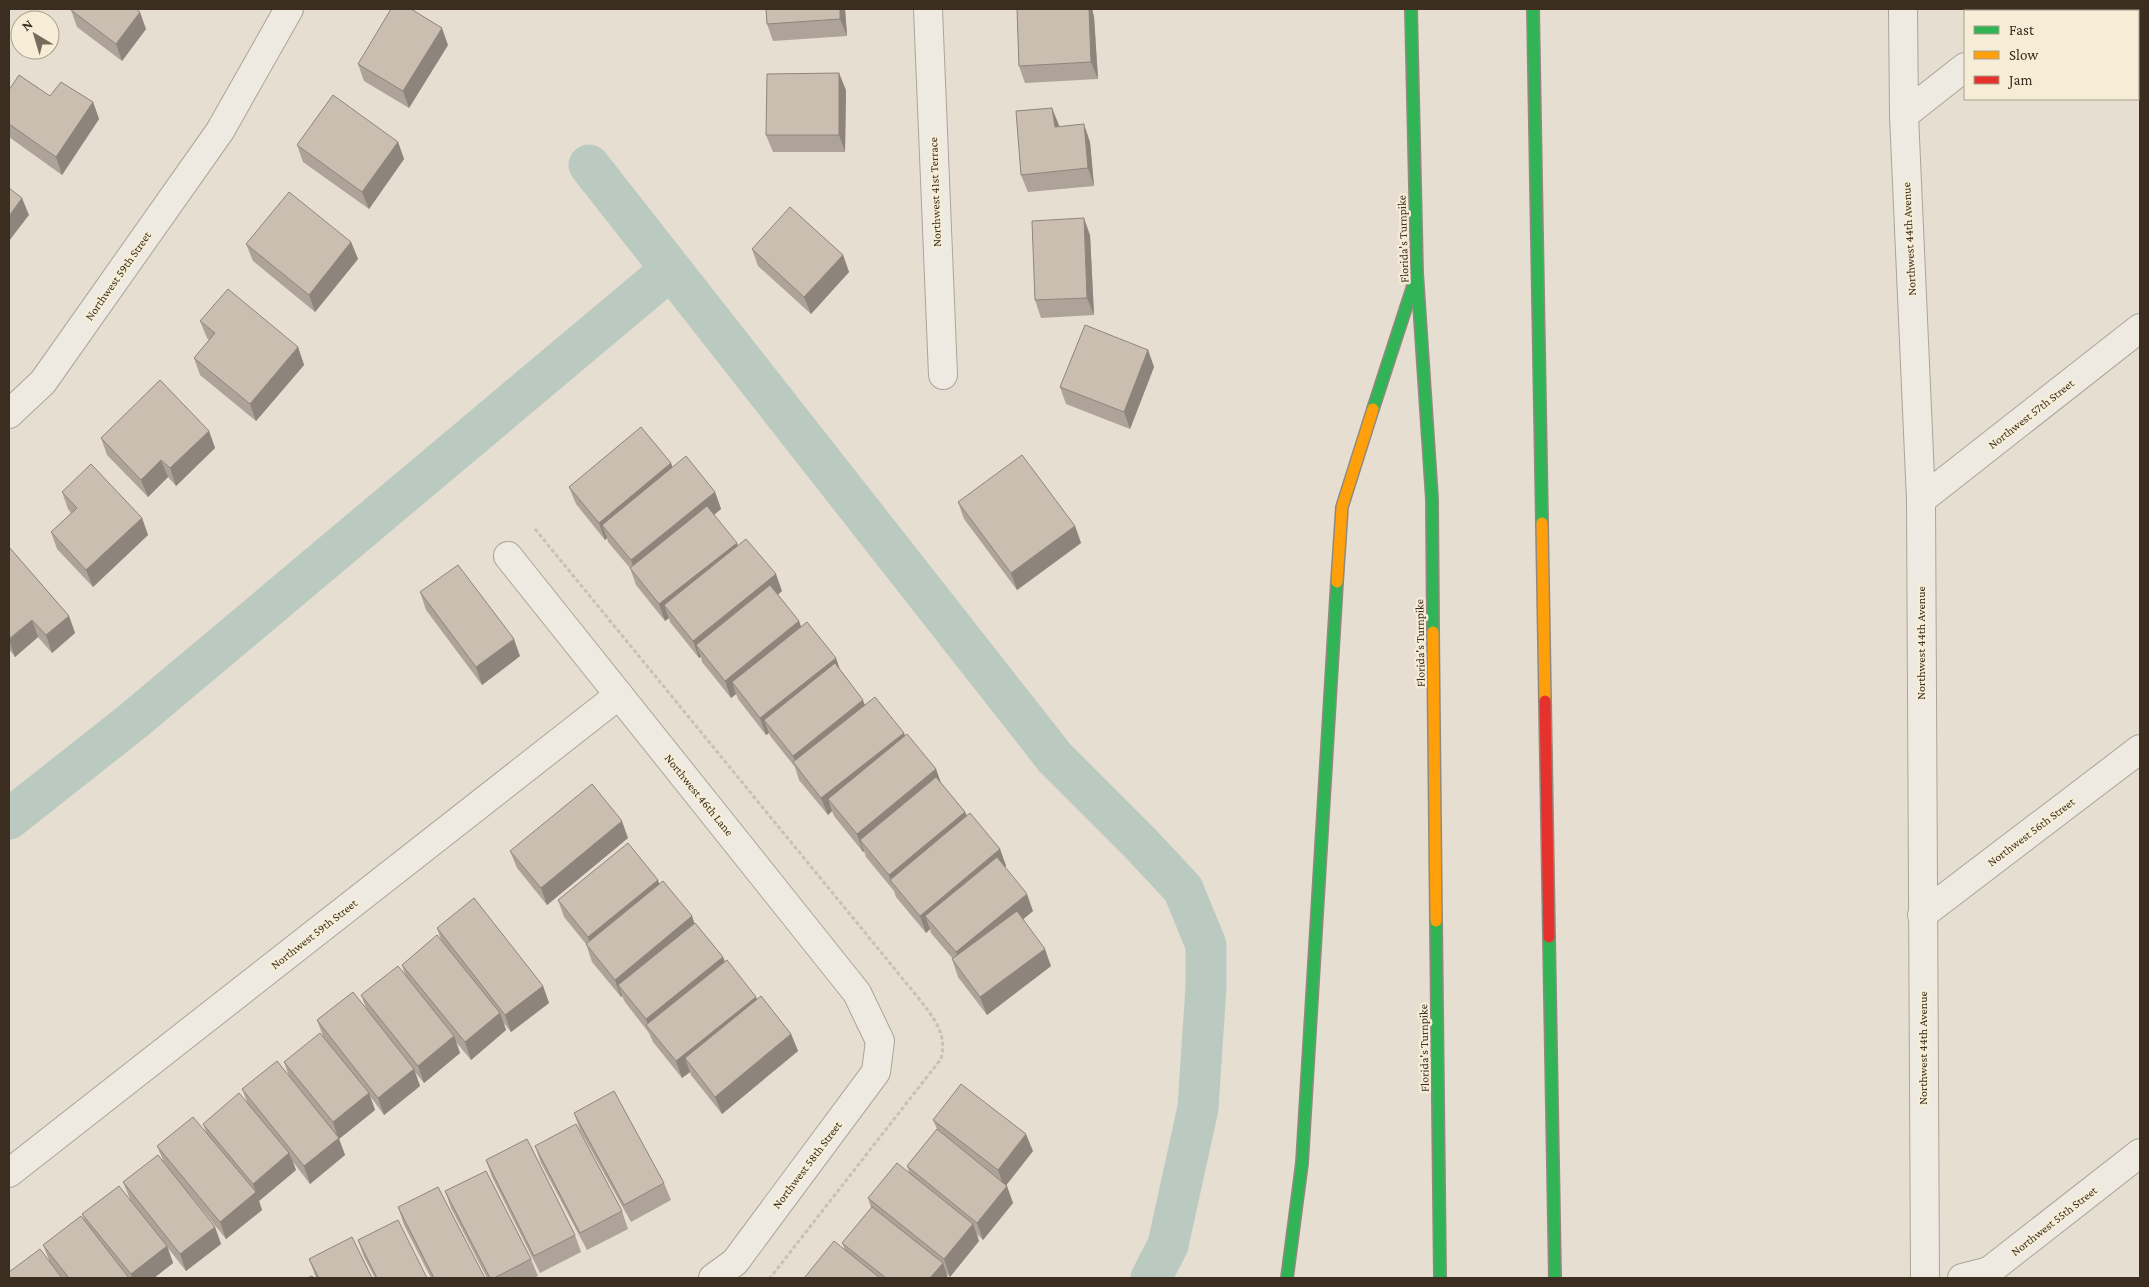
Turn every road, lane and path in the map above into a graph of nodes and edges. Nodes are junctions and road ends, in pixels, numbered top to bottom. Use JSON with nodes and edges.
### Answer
{"nodes":[{"id":1,"x":289,"y":9,"type":"edge"},
{"id":2,"x":928,"y":9,"type":"edge"},
{"id":3,"x":1411,"y":9,"type":"edge"},
{"id":4,"x":1533,"y":9,"type":"edge"},
{"id":5,"x":1903,"y":9,"type":"edge"},
{"id":6,"x":1964,"y":67,"type":"edge"},
{"id":7,"x":1904,"y":116,"type":"junction"},
{"id":8,"x":1417,"y":273,"type":"junction"},
{"id":9,"x":2140,"y":328,"type":"edge"},
{"id":10,"x":943,"y":374,"type":"dead end"},
{"id":11,"x":9,"y":414,"type":"edge"},
{"id":12,"x":1921,"y":500,"type":"junction"},
{"id":13,"x":508,"y":556,"type":"dead end"},
{"id":14,"x":619,"y":695,"type":"junction"},
{"id":15,"x":2140,"y":749,"type":"edge"},
{"id":16,"x":1922,"y":915,"type":"junction"},
{"id":17,"x":880,"y":1040,"type":"joint"},
{"id":18,"x":2140,"y":1154,"type":"edge"},
{"id":19,"x":9,"y":1173,"type":"edge"},
{"id":20,"x":713,"y":1278,"type":"edge"},
{"id":21,"x":1286,"y":1278,"type":"edge"},
{"id":22,"x":1440,"y":1278,"type":"edge"},
{"id":23,"x":1555,"y":1278,"type":"edge"},
{"id":24,"x":1925,"y":1278,"type":"edge"},
{"id":25,"x":1962,"y":1278,"type":"edge"}],
"edges":[{"from":1,"to":11,"type":"street","name":"Northwest 59th Street"},
{"from":2,"to":10,"type":"street","name":"Northwest 41st Terrace"},
{"from":3,"to":8,"type":"highway","name":"Florida's Turnpike"},
{"from":4,"to":23,"type":"highway"},
{"from":5,"to":7,"type":"street","name":"Northwest 44th Avenue"},
{"from":6,"to":7,"type":"street"},
{"from":7,"to":12,"type":"street","name":"Northwest 44th Avenue"},
{"from":8,"to":21,"type":"highway"},
{"from":8,"to":22,"type":"highway","name":"Florida's Turnpike"},
{"from":9,"to":12,"type":"street","name":"Northwest 57th Street"},
{"from":12,"to":16,"type":"street","name":"Northwest 44th Avenue"},
{"from":13,"to":14,"type":"street","name":"Northwest 46th Lane"},
{"from":14,"to":17,"type":"street","name":"Northwest 46th Lane"},
{"from":14,"to":19,"type":"street","name":"Northwest 59th Street"},
{"from":15,"to":16,"type":"street","name":"Northwest 56th Street"},
{"from":16,"to":24,"type":"street","name":"Northwest 44th Avenue"},
{"from":17,"to":20,"type":"street","name":"Northwest 58th Street"},
{"from":18,"to":25,"type":"street","name":"Northwest 55th Street"}]}
